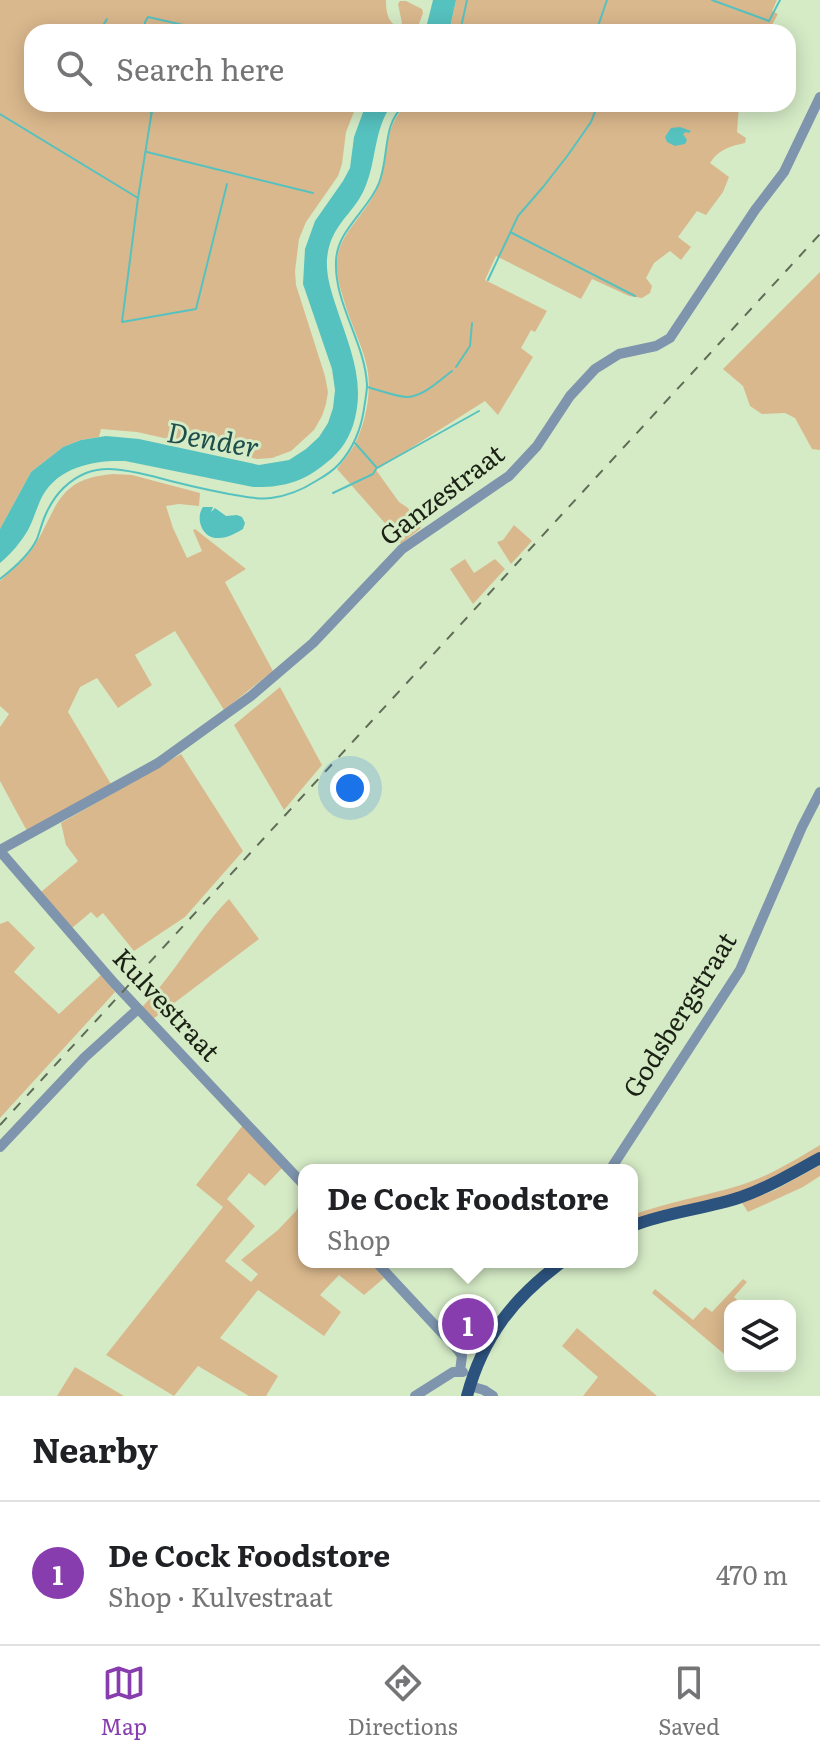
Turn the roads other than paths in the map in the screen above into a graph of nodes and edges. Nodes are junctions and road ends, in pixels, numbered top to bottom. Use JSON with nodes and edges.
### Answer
{"nodes":[{"id":1,"x":820,"y":97,"type":"edge"},
{"id":2,"x":820,"y":792,"type":"edge"},
{"id":3,"x":0,"y":851,"type":"edge"},
{"id":4,"x":138,"y":1009,"type":"junction"},
{"id":5,"x":0,"y":1147,"type":"edge"},
{"id":6,"x":820,"y":1158,"type":"edge"},
{"id":7,"x":614,"y":1164,"type":"edge"},
{"id":8,"x":298,"y":1179,"type":"edge"},
{"id":9,"x":638,"y":1224,"type":"edge"},
{"id":10,"x":382,"y":1268,"type":"edge"},
{"id":11,"x":554,"y":1268,"type":"edge"},
{"id":12,"x":467,"y":1382,"type":"edge"},
{"id":13,"x":415,"y":1396,"type":"edge"},
{"id":14,"x":493,"y":1396,"type":"edge"}],
"edges":[{"from":1,"to":3,"type":"street","name":"Ganzestraat"},
{"from":2,"to":7,"type":"street","name":"Godsbergstraat"},
{"from":3,"to":4,"type":"street","name":"Kulvestraat"},
{"from":4,"to":5,"type":"street"},
{"from":4,"to":8,"type":"street","name":"Kulvestraat"},
{"from":6,"to":9,"type":"main road"},
{"from":10,"to":12,"type":"street"},
{"from":11,"to":12,"type":"main road"},
{"from":12,"to":13,"type":"street"},
{"from":12,"to":14,"type":"street"}]}
